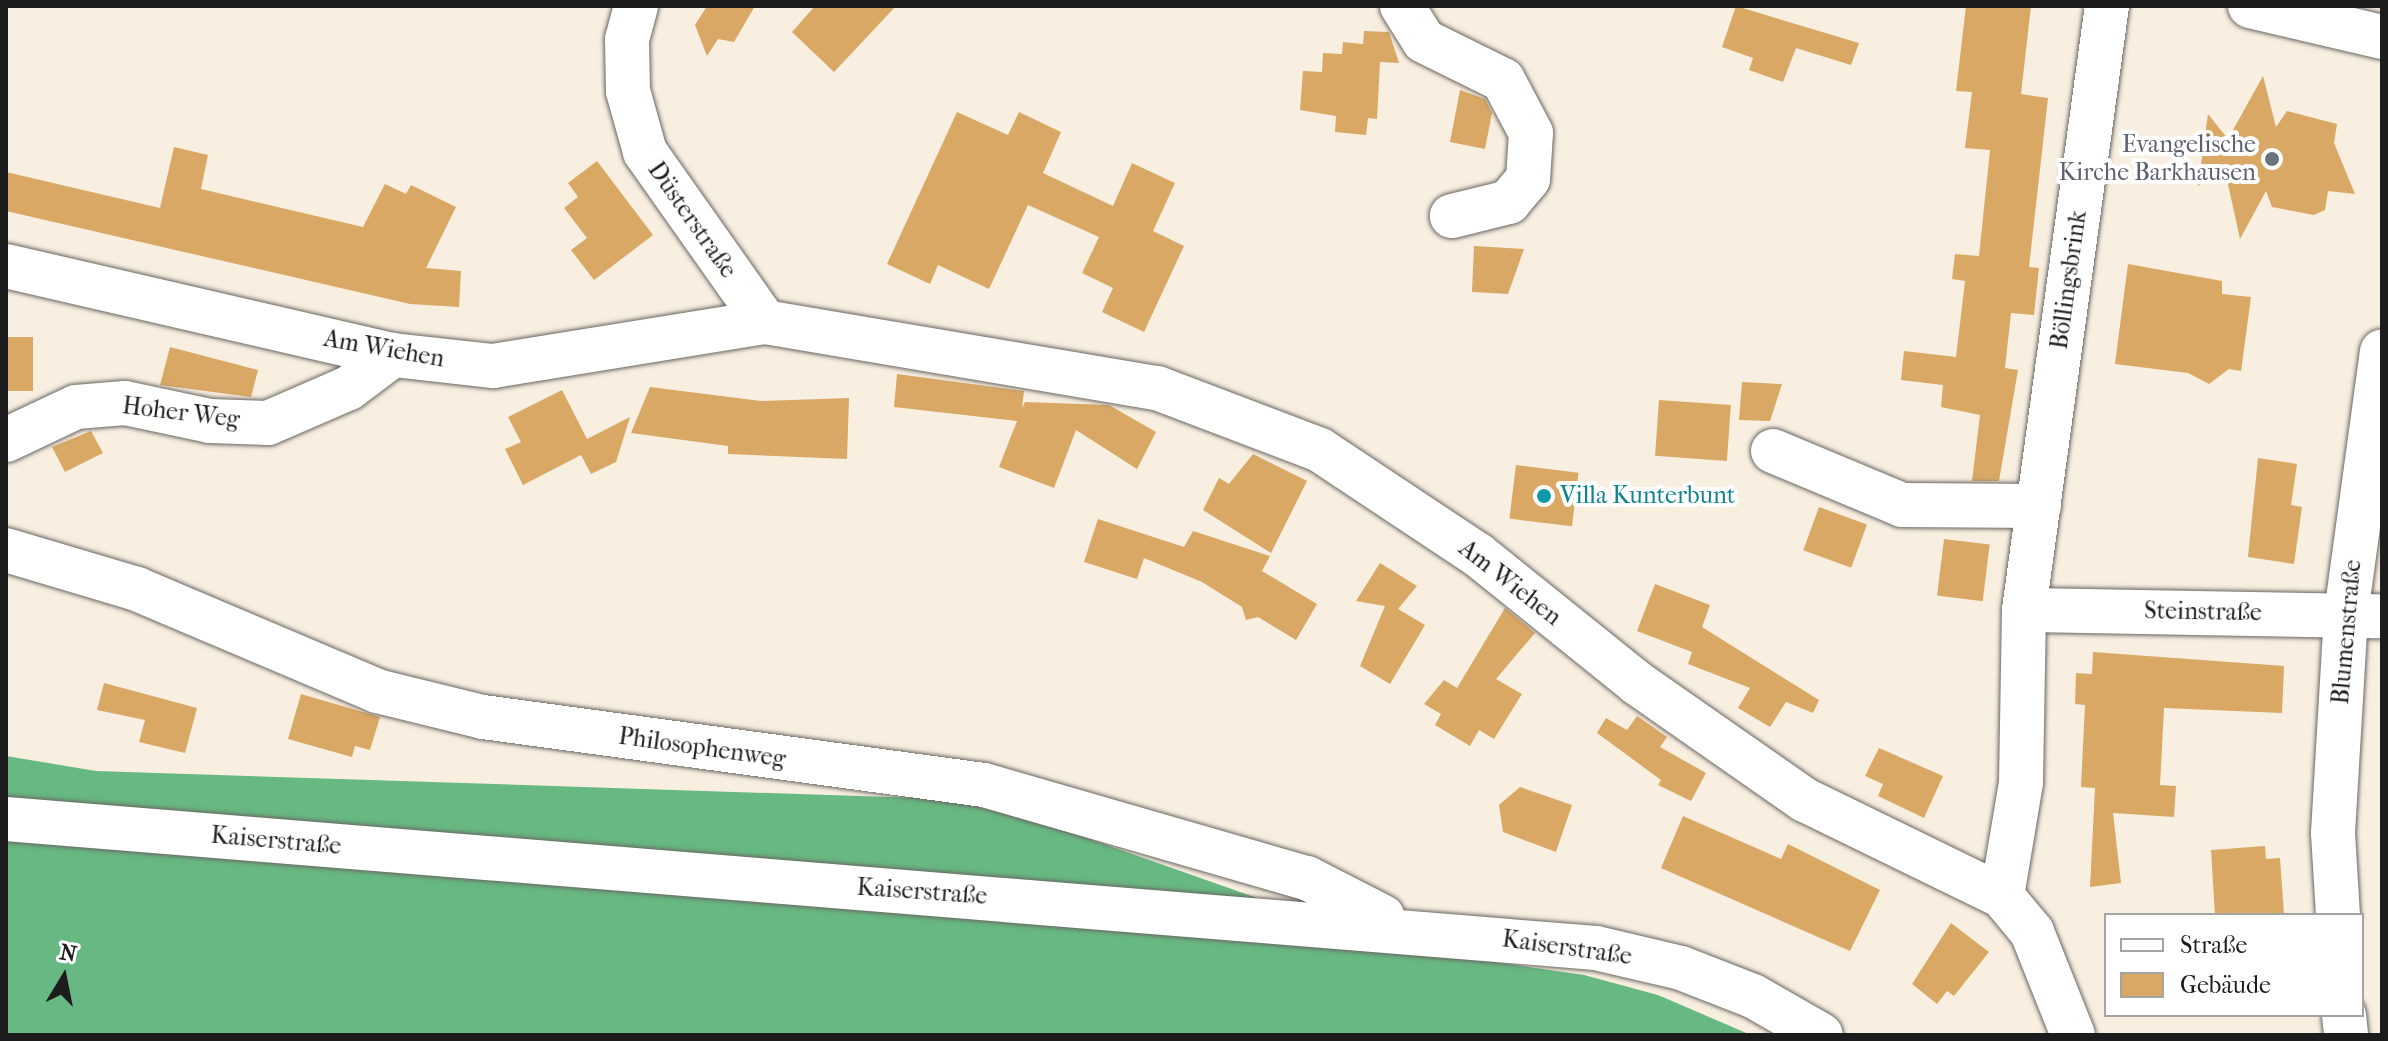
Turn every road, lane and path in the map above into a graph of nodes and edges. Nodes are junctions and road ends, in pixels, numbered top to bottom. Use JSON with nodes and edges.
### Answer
{"nodes":[{"id":1,"x":636,"y":6,"type":"edge"},
{"id":2,"x":1402,"y":6,"type":"edge"},
{"id":3,"x":2107,"y":6,"type":"edge"},
{"id":4,"x":2250,"y":6,"type":"edge"},
{"id":5,"x":2382,"y":37,"type":"edge"},
{"id":6,"x":1452,"y":216,"type":"dead end"},
{"id":7,"x":6,"y":266,"type":"edge"},
{"id":8,"x":765,"y":322,"type":"junction"},
{"id":9,"x":2382,"y":351,"type":"edge"},
{"id":10,"x":393,"y":355,"type":"junction"},
{"id":11,"x":6,"y":440,"type":"edge"},
{"id":12,"x":1773,"y":451,"type":"dead end"},
{"id":13,"x":2039,"y":506,"type":"junction"},
{"id":14,"x":6,"y":550,"type":"edge"},
{"id":15,"x":2024,"y":610,"type":"junction"},
{"id":16,"x":2364,"y":615,"type":"edge"},
{"id":17,"x":6,"y":819,"type":"edge"},
{"id":18,"x":2002,"y":896,"type":"junction"},
{"id":19,"x":2338,"y":913,"type":"edge"},
{"id":20,"x":1402,"y":927,"type":"junction"},
{"id":21,"x":1821,"y":1035,"type":"edge"},
{"id":22,"x":2073,"y":1035,"type":"edge"}],
"edges":[{"from":1,"to":8,"type":"street","name":"Düsterstraße"},
{"from":2,"to":6,"type":"street"},
{"from":3,"to":13,"type":"street","name":"Böllingsbrink"},
{"from":4,"to":5,"type":"street"},
{"from":7,"to":10,"type":"street","name":"Am Wiehen"},
{"from":8,"to":10,"type":"street","name":"Am Wiehen"},
{"from":8,"to":18,"type":"street","name":"Am Wiehen"},
{"from":9,"to":16,"type":"street","name":"Blumenstraße"},
{"from":10,"to":11,"type":"street","name":"Hoher Weg"},
{"from":12,"to":13,"type":"street"},
{"from":13,"to":15,"type":"street","name":"Böllingsbrink"},
{"from":14,"to":20,"type":"street","name":"Philosophenweg"},
{"from":15,"to":16,"type":"street","name":"Steinstraße"},
{"from":15,"to":18,"type":"street","name":"Böllingsbrink"},
{"from":16,"to":19,"type":"street","name":"Blumenstraße"},
{"from":17,"to":20,"type":"street","name":"Kaiserstraße"},
{"from":18,"to":22,"type":"street","name":"Am Wiehen"},
{"from":20,"to":21,"type":"street","name":"Kaiserstraße"}]}
